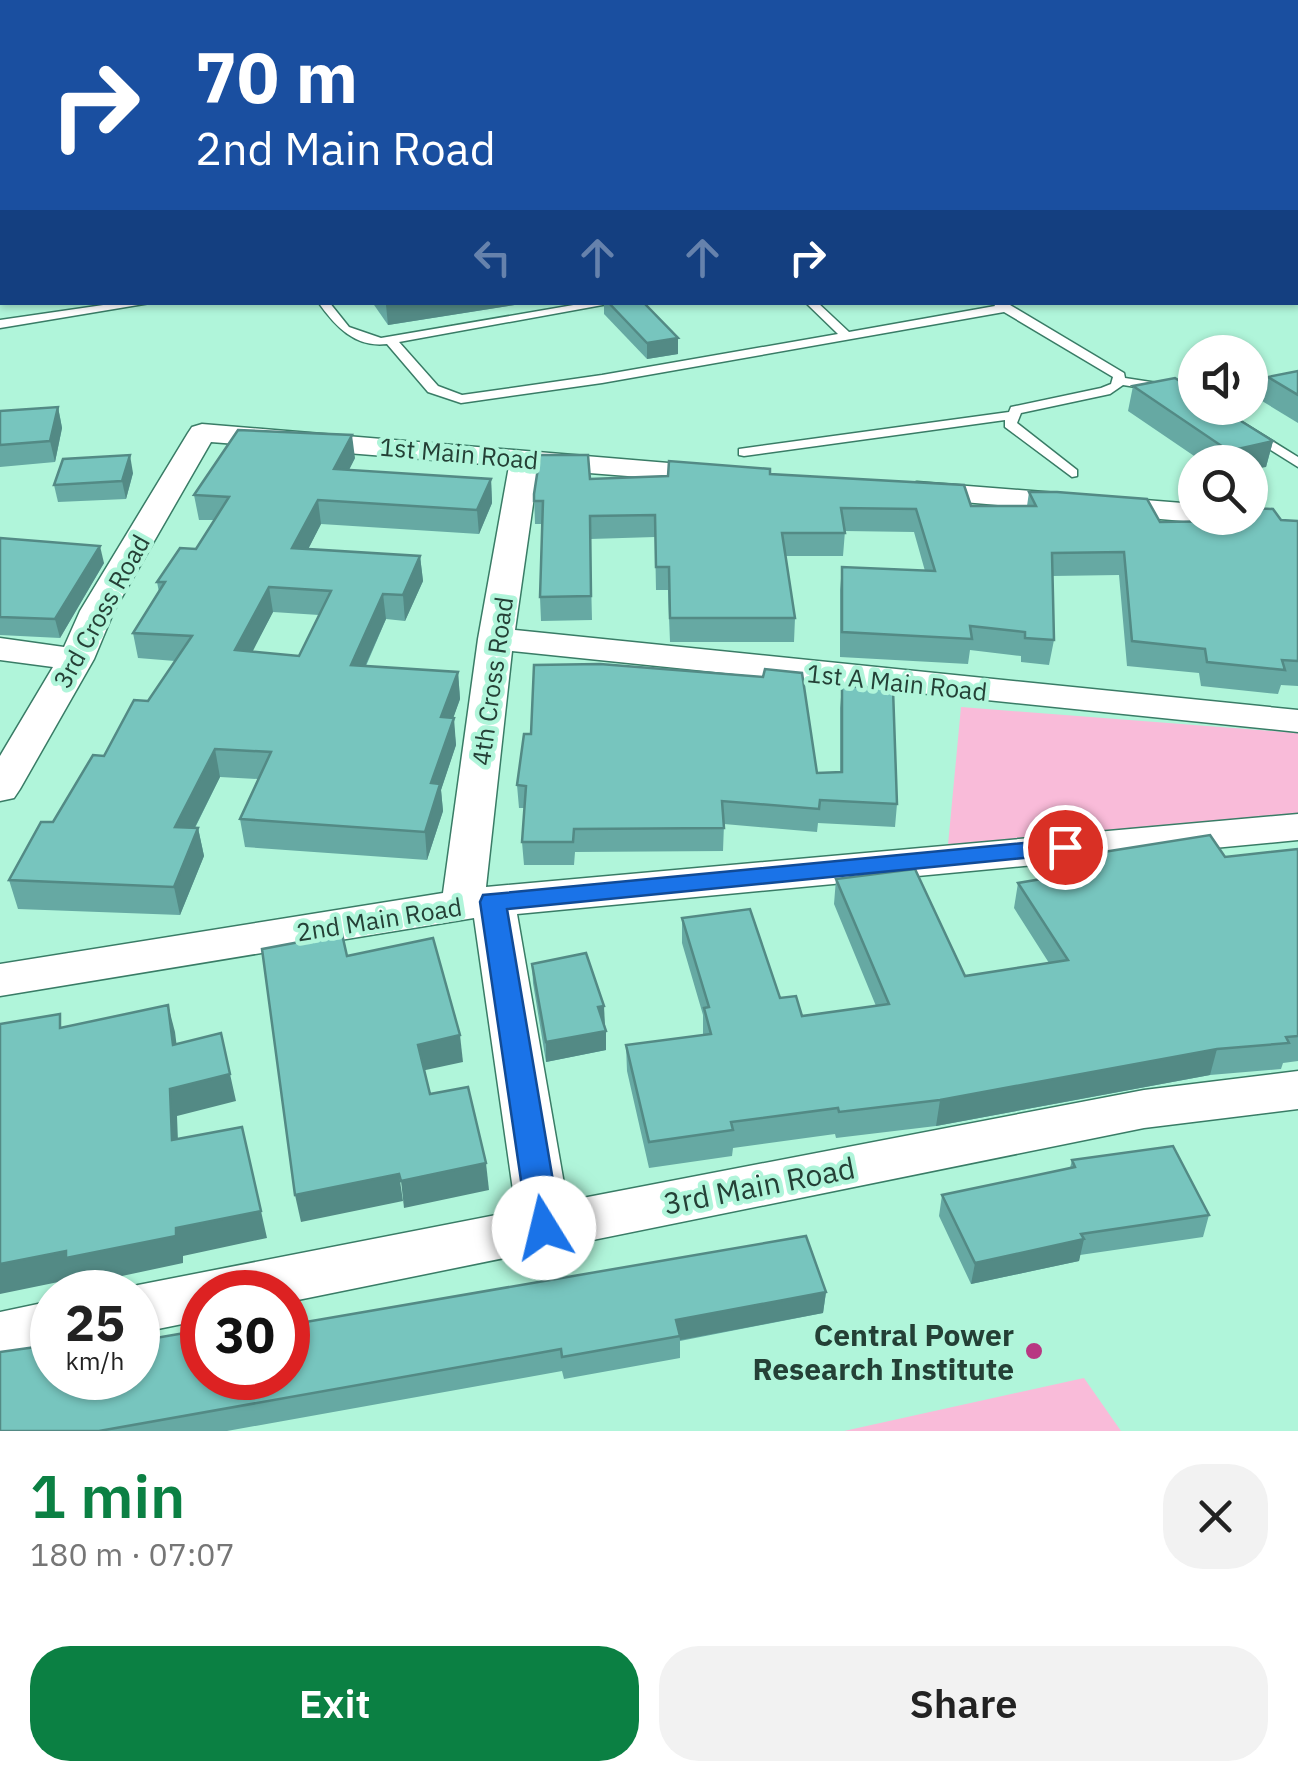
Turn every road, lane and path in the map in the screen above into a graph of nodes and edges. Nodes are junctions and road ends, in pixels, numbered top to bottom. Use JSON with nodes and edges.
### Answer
{"nodes":[{"id":1,"x":130,"y":305,"type":"edge"},
{"id":2,"x":325,"y":305,"type":"edge"},
{"id":3,"x":596,"y":305,"type":"edge"},
{"id":4,"x":813,"y":305,"type":"edge"},
{"id":5,"x":1001,"y":305,"type":"edge"},
{"id":6,"x":0,"y":324,"type":"edge"},
{"id":7,"x":847,"y":336,"type":"junction"},
{"id":8,"x":390,"y":340,"type":"junction"},
{"id":9,"x":1118,"y":380,"type":"junction"},
{"id":10,"x":1178,"y":390,"type":"edge"},
{"id":11,"x":1014,"y":415,"type":"junction"},
{"id":12,"x":1238,"y":425,"type":"edge"},
{"id":13,"x":202,"y":432,"type":"joint"},
{"id":14,"x":744,"y":452,"type":"dead end"},
{"id":15,"x":525,"y":459,"type":"junction"},
{"id":16,"x":1298,"y":462,"type":"edge"},
{"id":17,"x":1072,"y":474,"type":"dead end"},
{"id":18,"x":774,"y":479,"type":"edge"},
{"id":19,"x":890,"y":488,"type":"edge"},
{"id":20,"x":1178,"y":512,"type":"edge"},
{"id":21,"x":94,"y":550,"type":"edge"},
{"id":22,"x":132,"y":552,"type":"junction"},
{"id":23,"x":496,"y":639,"type":"junction"},
{"id":24,"x":0,"y":649,"type":"edge"},
{"id":25,"x":76,"y":659,"type":"junction"},
{"id":26,"x":1298,"y":721,"type":"edge"},
{"id":27,"x":0,"y":790,"type":"edge"},
{"id":28,"x":1298,"y":827,"type":"edge"},
{"id":29,"x":478,"y":903,"type":"junction"},
{"id":30,"x":0,"y":980,"type":"edge"},
{"id":31,"x":1298,"y":1090,"type":"edge"},
{"id":32,"x":544,"y":1228,"type":"junction"},
{"id":33,"x":310,"y":1274,"type":"edge"},
{"id":34,"x":30,"y":1330,"type":"edge"},
{"id":35,"x":0,"y":1336,"type":"edge"}],
"edges":[{"from":1,"to":6,"type":"lane"},
{"from":2,"to":8,"type":"lane"},
{"from":3,"to":8,"type":"lane"},
{"from":4,"to":7,"type":"lane"},
{"from":5,"to":7,"type":"lane"},
{"from":5,"to":9,"type":"lane"},
{"from":7,"to":8,"type":"lane"},
{"from":9,"to":10,"type":"lane"},
{"from":9,"to":11,"type":"lane"},
{"from":11,"to":14,"type":"lane"},
{"from":11,"to":17,"type":"lane"},
{"from":12,"to":16,"type":"lane"},
{"from":13,"to":15,"type":"street","name":"1st Main Road"},
{"from":13,"to":22,"type":"street","name":"3rd Cross Road"},
{"from":15,"to":18,"type":"street","name":"1st Main Road"},
{"from":15,"to":23,"type":"street","name":"4th Cross Road"},
{"from":19,"to":20,"type":"street"},
{"from":21,"to":22,"type":"street"},
{"from":22,"to":25,"type":"street","name":"3rd Cross Road"},
{"from":23,"to":26,"type":"street","name":"1st A Main Road"},
{"from":23,"to":29,"type":"street","name":"4th Cross Road"},
{"from":24,"to":25,"type":"street"},
{"from":25,"to":27,"type":"street","name":"3rd Cross Road"},
{"from":28,"to":29,"type":"street","name":"2nd Main Road"},
{"from":29,"to":30,"type":"street","name":"2nd Main Road"},
{"from":29,"to":32,"type":"street","name":"4th Cross Road"},
{"from":31,"to":32,"type":"street","name":"3rd Main Road"},
{"from":32,"to":33,"type":"street","name":"3rd Main Road"},
{"from":34,"to":35,"type":"street"}]}
